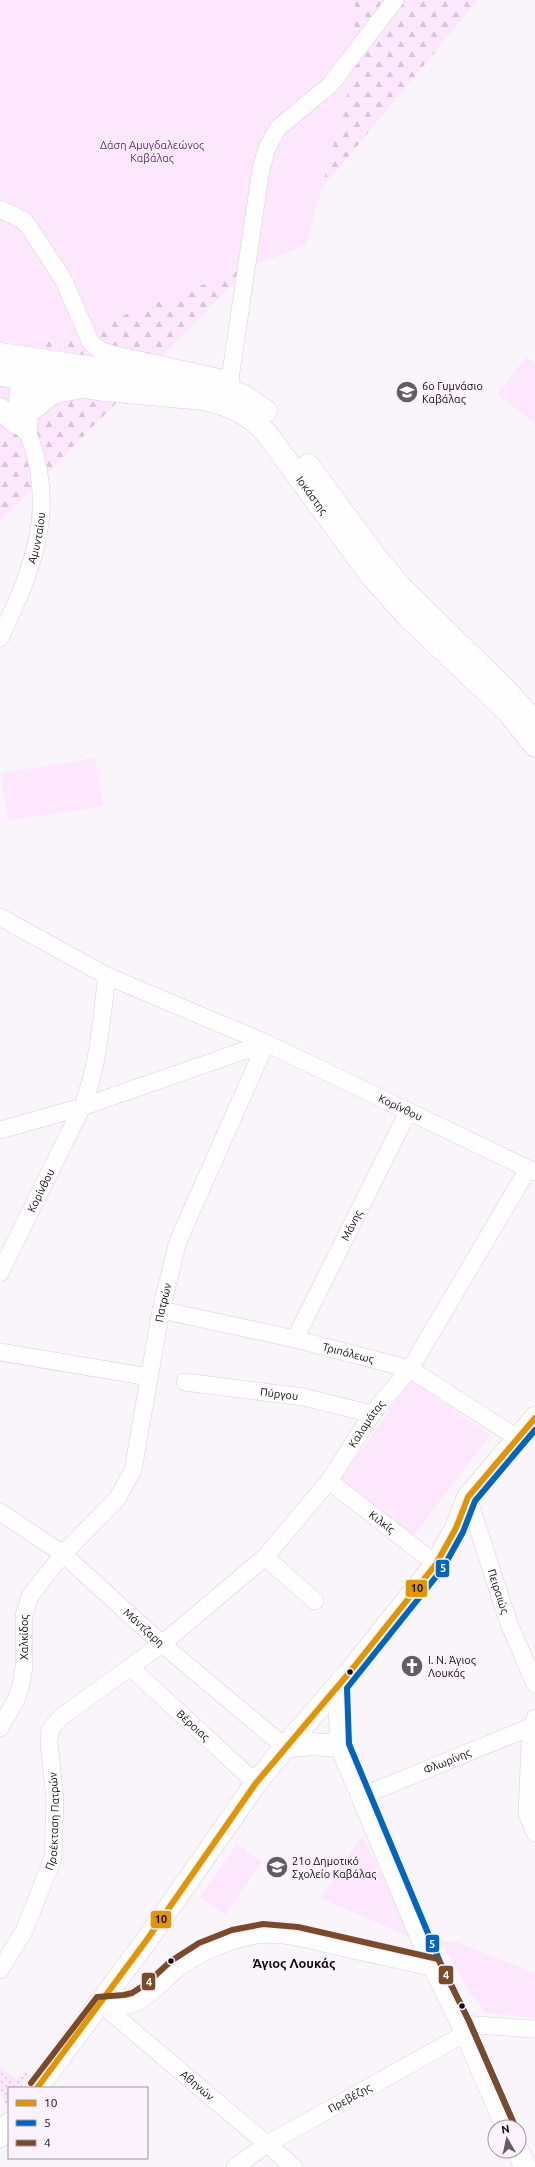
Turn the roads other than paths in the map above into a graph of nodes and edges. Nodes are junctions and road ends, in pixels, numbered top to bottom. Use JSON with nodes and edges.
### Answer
{"nodes":[{"id":1,"x":395,"y":0,"type":"edge"},
{"id":2,"x":0,"y":209,"type":"edge"},
{"id":3,"x":0,"y":354,"type":"edge"},
{"id":4,"x":24,"y":369,"type":"edge"},
{"id":5,"x":232,"y":385,"type":"junction"},
{"id":6,"x":89,"y":388,"type":"junction"},
{"id":7,"x":19,"y":419,"type":"edge"},
{"id":8,"x":0,"y":638,"type":"edge"},
{"id":9,"x":535,"y":722,"type":"edge"},
{"id":10,"x":535,"y":746,"type":"edge"},
{"id":11,"x":0,"y":917,"type":"edge"},
{"id":12,"x":107,"y":976,"type":"junction"},
{"id":13,"x":266,"y":1043,"type":"junction"},
{"id":14,"x":82,"y":1107,"type":"junction"},
{"id":15,"x":408,"y":1112,"type":"junction"},
{"id":16,"x":0,"y":1130,"type":"edge"},
{"id":17,"x":532,"y":1171,"type":"edge"},
{"id":18,"x":0,"y":1273,"type":"edge"},
{"id":19,"x":161,"y":1310,"type":"junction"},
{"id":20,"x":295,"y":1339,"type":"junction"},
{"id":21,"x":0,"y":1352,"type":"edge"},
{"id":22,"x":410,"y":1369,"type":"junction"},
{"id":23,"x":149,"y":1377,"type":"junction"},
{"id":24,"x":185,"y":1382,"type":"dead end"},
{"id":25,"x":372,"y":1414,"type":"junction"},
{"id":26,"x":535,"y":1418,"type":"edge"},
{"id":27,"x":517,"y":1438,"type":"junction"},
{"id":28,"x":329,"y":1481,"type":"junction"},
{"id":29,"x":468,"y":1497,"type":"junction"},
{"id":30,"x":0,"y":1512,"type":"edge"},
{"id":31,"x":63,"y":1554,"type":"junction"},
{"id":32,"x":265,"y":1557,"type":"junction"},
{"id":33,"x":436,"y":1564,"type":"junction"},
{"id":34,"x":315,"y":1601,"type":"dead end"},
{"id":35,"x":162,"y":1644,"type":"junction"},
{"id":36,"x":130,"y":1667,"type":"junction"},
{"id":37,"x":339,"y":1684,"type":"junction"},
{"id":38,"x":535,"y":1684,"type":"edge"},
{"id":39,"x":534,"y":1721,"type":"edge"},
{"id":40,"x":0,"y":1728,"type":"edge"},
{"id":41,"x":341,"y":1746,"type":"junction"},
{"id":42,"x":284,"y":1747,"type":"junction"},
{"id":43,"x":256,"y":1783,"type":"junction"},
{"id":44,"x":362,"y":1796,"type":"junction"},
{"id":45,"x":535,"y":1833,"type":"edge"},
{"id":46,"x":433,"y":1965,"type":"junction"},
{"id":47,"x":0,"y":1970,"type":"edge"},
{"id":48,"x":101,"y":2004,"type":"junction"},
{"id":49,"x":535,"y":2028,"type":"edge"},
{"id":50,"x":464,"y":2029,"type":"junction"},
{"id":51,"x":38,"y":2087,"type":"edge"},
{"id":52,"x":503,"y":2119,"type":"edge"},
{"id":53,"x":8,"y":2125,"type":"edge"},
{"id":54,"x":0,"y":2136,"type":"edge"},
{"id":55,"x":267,"y":2144,"type":"junction"},
{"id":56,"x":235,"y":2167,"type":"edge"},
{"id":57,"x":294,"y":2167,"type":"edge"}],
"edges":[{"from":1,"to":5,"type":"street"},
{"from":2,"to":5,"type":"street"},
{"from":3,"to":4,"type":"street"},
{"from":4,"to":5,"type":"street","name":"Ιοκάστης"},
{"from":4,"to":6,"type":"street","name":"Ιοκάστης"},
{"from":4,"to":7,"type":"street","name":"Αμυνταίου"},
{"from":5,"to":9,"type":"street","name":"Ιοκάστης"},
{"from":6,"to":7,"type":"street"},
{"from":6,"to":10,"type":"street","name":"Ιοκάστης"},
{"from":7,"to":8,"type":"street","name":"Αμυνταίου"},
{"from":11,"to":12,"type":"street","name":"Κορίνθου"},
{"from":12,"to":13,"type":"street","name":"Κορίνθου"},
{"from":12,"to":14,"type":"street","name":"Κορίνθου"},
{"from":13,"to":14,"type":"street"},
{"from":13,"to":15,"type":"street","name":"Κορίνθου"},
{"from":13,"to":19,"type":"street","name":"Πατρών"},
{"from":14,"to":16,"type":"street"},
{"from":14,"to":18,"type":"street","name":"Κορίνθου"},
{"from":15,"to":17,"type":"street","name":"Κορίνθου"},
{"from":15,"to":20,"type":"street","name":"Μάνης"},
{"from":17,"to":22,"type":"street","name":"Καλαμάτας"},
{"from":19,"to":20,"type":"street","name":"Τριπόλεως"},
{"from":19,"to":23,"type":"street","name":"Πατρών"},
{"from":20,"to":22,"type":"street","name":"Τριπόλεως"},
{"from":21,"to":23,"type":"street"},
{"from":22,"to":25,"type":"street","name":"Καλαμάτας"},
{"from":22,"to":27,"type":"street","name":"Τριπόλεως"},
{"from":23,"to":31,"type":"street","name":"Πατρών"},
{"from":24,"to":25,"type":"street","name":"Πύργου"},
{"from":25,"to":28,"type":"street","name":"Καλαμάτας"},
{"from":26,"to":27,"type":"street"},
{"from":27,"to":29,"type":"street"},
{"from":28,"to":32,"type":"street","name":"Καλαμάτας"},
{"from":28,"to":33,"type":"street","name":"Κιλκίς"},
{"from":29,"to":33,"type":"street"},
{"from":29,"to":38,"type":"street","name":"Πειραιώς"},
{"from":30,"to":31,"type":"street","name":"Μάντζαρη"},
{"from":31,"to":35,"type":"street","name":"Μάντζαρη"},
{"from":31,"to":40,"type":"street","name":"Χαλκίδος"},
{"from":32,"to":34,"type":"street"},
{"from":32,"to":35,"type":"street","name":"Καλαμάτας"},
{"from":33,"to":37,"type":"street"},
{"from":35,"to":36,"type":"street","name":"Προέκταση Πατρών"},
{"from":35,"to":42,"type":"street","name":"Μάντζαρη"},
{"from":36,"to":43,"type":"street","name":"Βέροιας"},
{"from":36,"to":47,"type":"street","name":"Προέκταση Πατρών"},
{"from":37,"to":41,"type":"street"},
{"from":37,"to":42,"type":"street"},
{"from":39,"to":44,"type":"street","name":"Φλωρίνης"},
{"from":39,"to":45,"type":"street"},
{"from":41,"to":42,"type":"street"},
{"from":41,"to":44,"type":"street"},
{"from":42,"to":43,"type":"street"},
{"from":43,"to":48,"type":"street"},
{"from":44,"to":46,"type":"street"},
{"from":46,"to":48,"type":"street"},
{"from":46,"to":50,"type":"street"},
{"from":48,"to":51,"type":"street"},
{"from":48,"to":55,"type":"street","name":"Αθηνών"},
{"from":49,"to":50,"type":"street"},
{"from":50,"to":52,"type":"street"},
{"from":50,"to":55,"type":"street","name":"Πρεβέζης"},
{"from":53,"to":54,"type":"street"},
{"from":55,"to":56,"type":"street","name":"Πρεβέζης"},
{"from":55,"to":57,"type":"street","name":"Αθηνών"}]}
